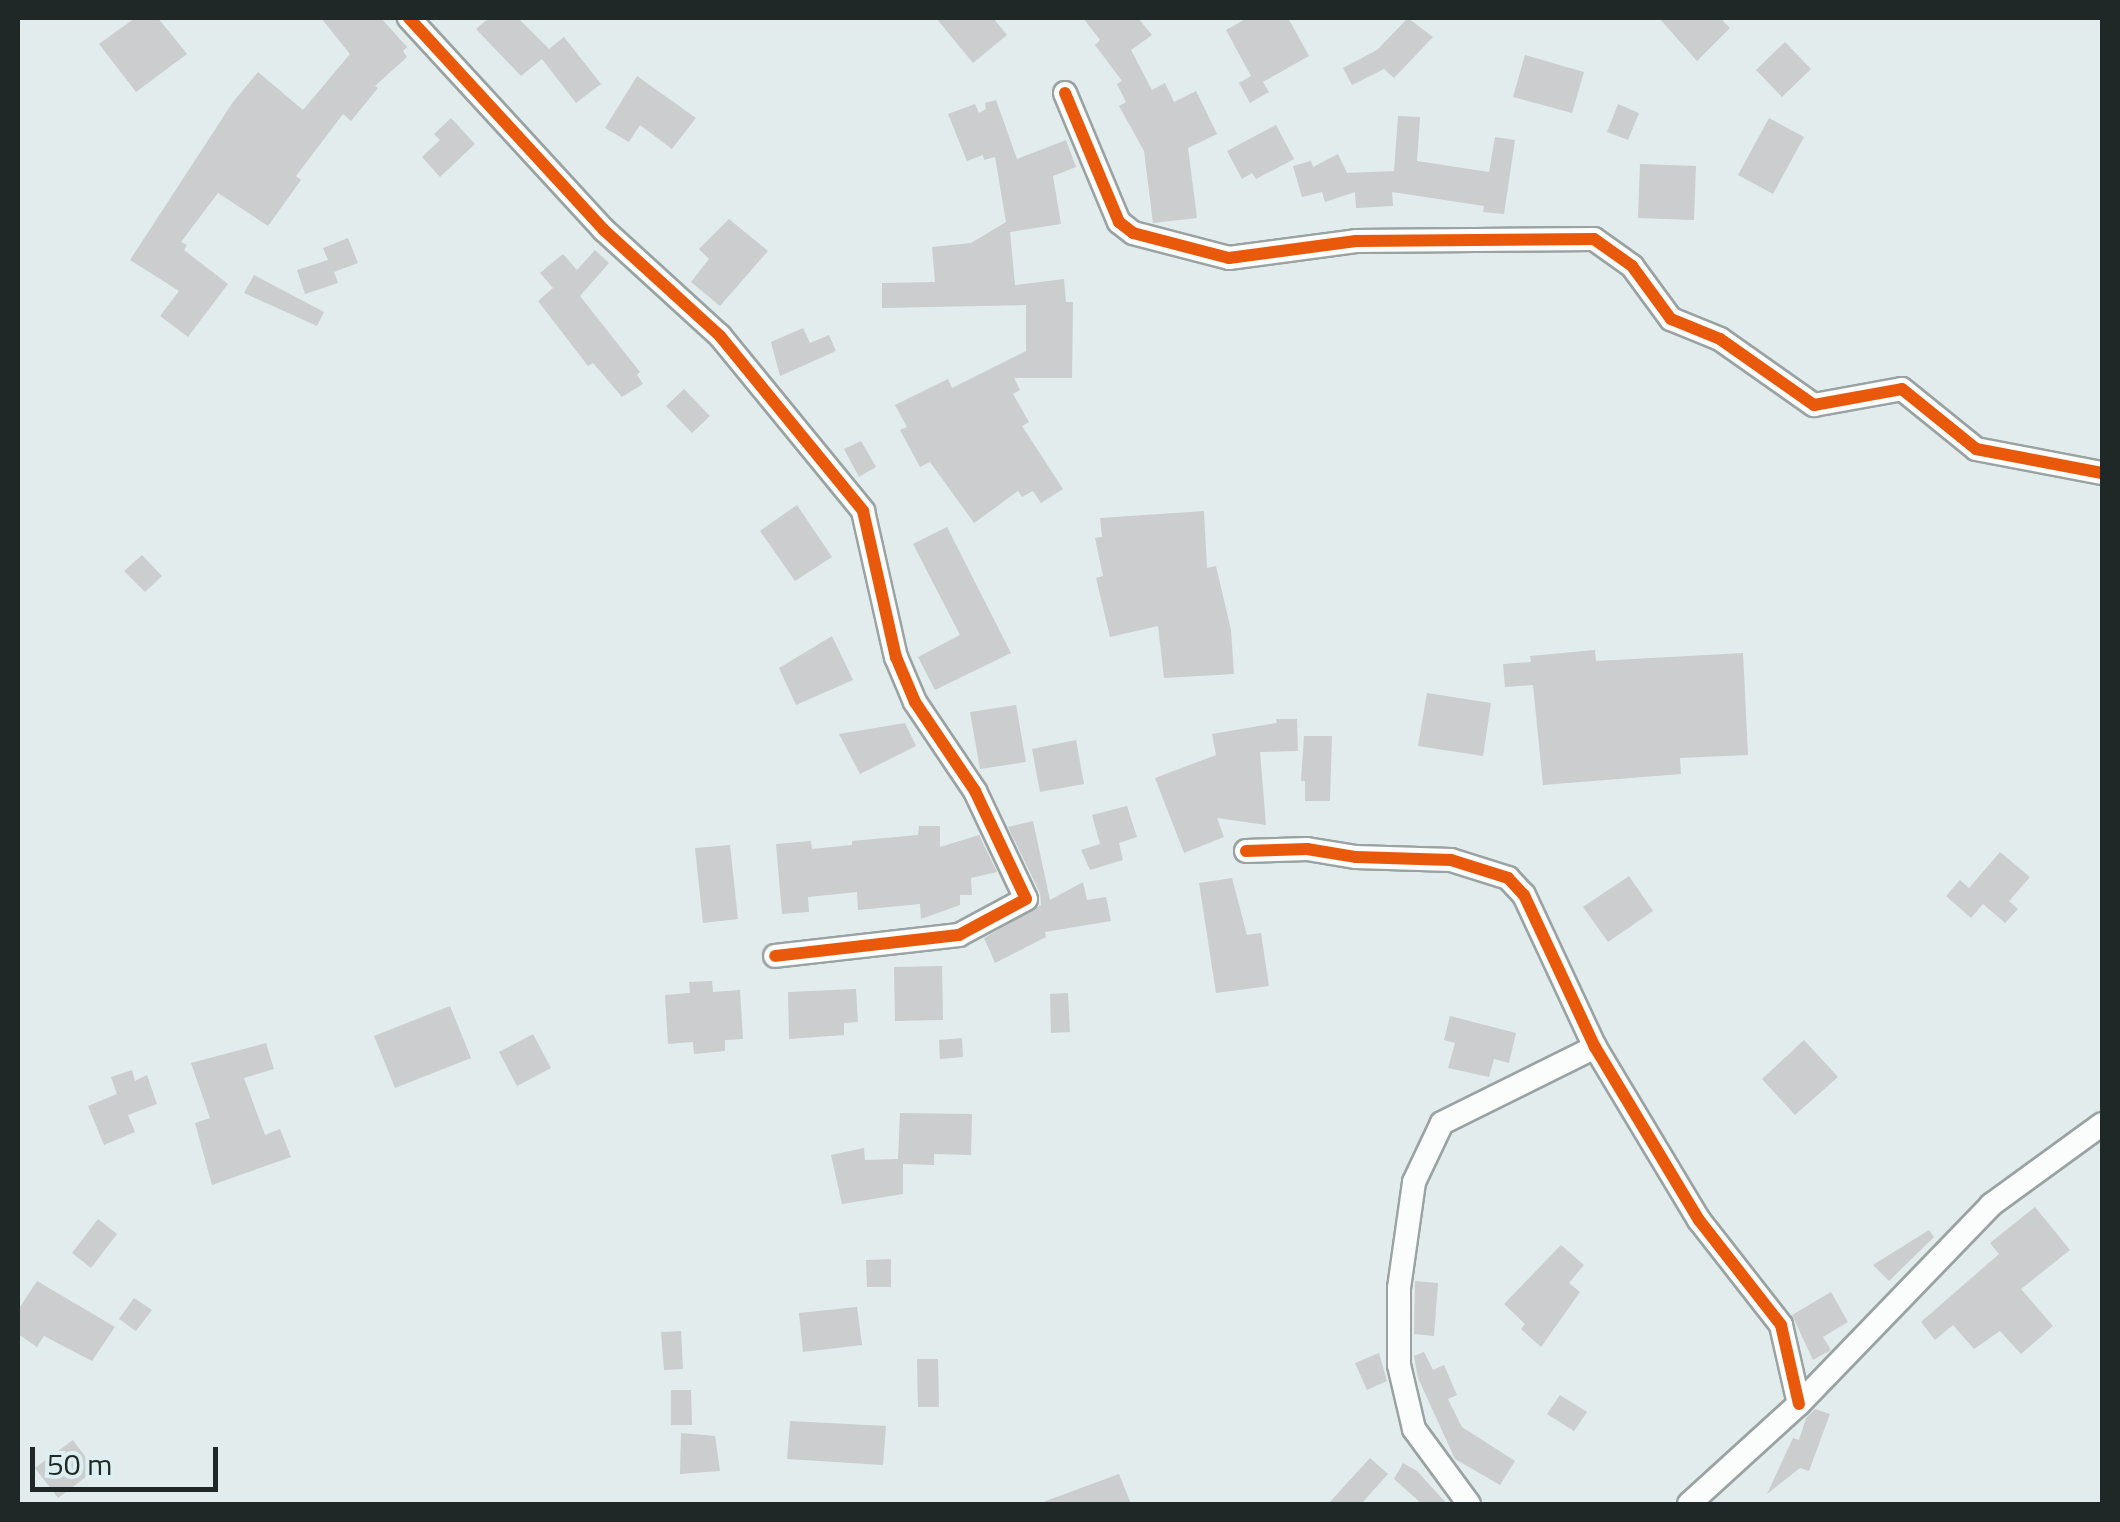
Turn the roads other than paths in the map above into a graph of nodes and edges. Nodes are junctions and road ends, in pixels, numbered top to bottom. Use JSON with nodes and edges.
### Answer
{"nodes":[{"id":1,"x":408,"y":18,"type":"edge"},
{"id":2,"x":1065,"y":93,"type":"dead end"},
{"id":3,"x":2102,"y":473,"type":"edge"},
{"id":4,"x":1246,"y":851,"type":"dead end"},
{"id":5,"x":774,"y":956,"type":"dead end"},
{"id":6,"x":1595,"y":1047,"type":"junction"},
{"id":7,"x":2102,"y":1124,"type":"edge"},
{"id":8,"x":1799,"y":1404,"type":"junction"},
{"id":9,"x":1469,"y":1504,"type":"edge"},
{"id":10,"x":1689,"y":1504,"type":"edge"}],
"edges":[{"from":1,"to":5,"type":"street"},
{"from":2,"to":3,"type":"street"},
{"from":4,"to":6,"type":"street"},
{"from":6,"to":8,"type":"street"},
{"from":6,"to":9,"type":"street"},
{"from":7,"to":8,"type":"street"},
{"from":8,"to":10,"type":"street"}]}
